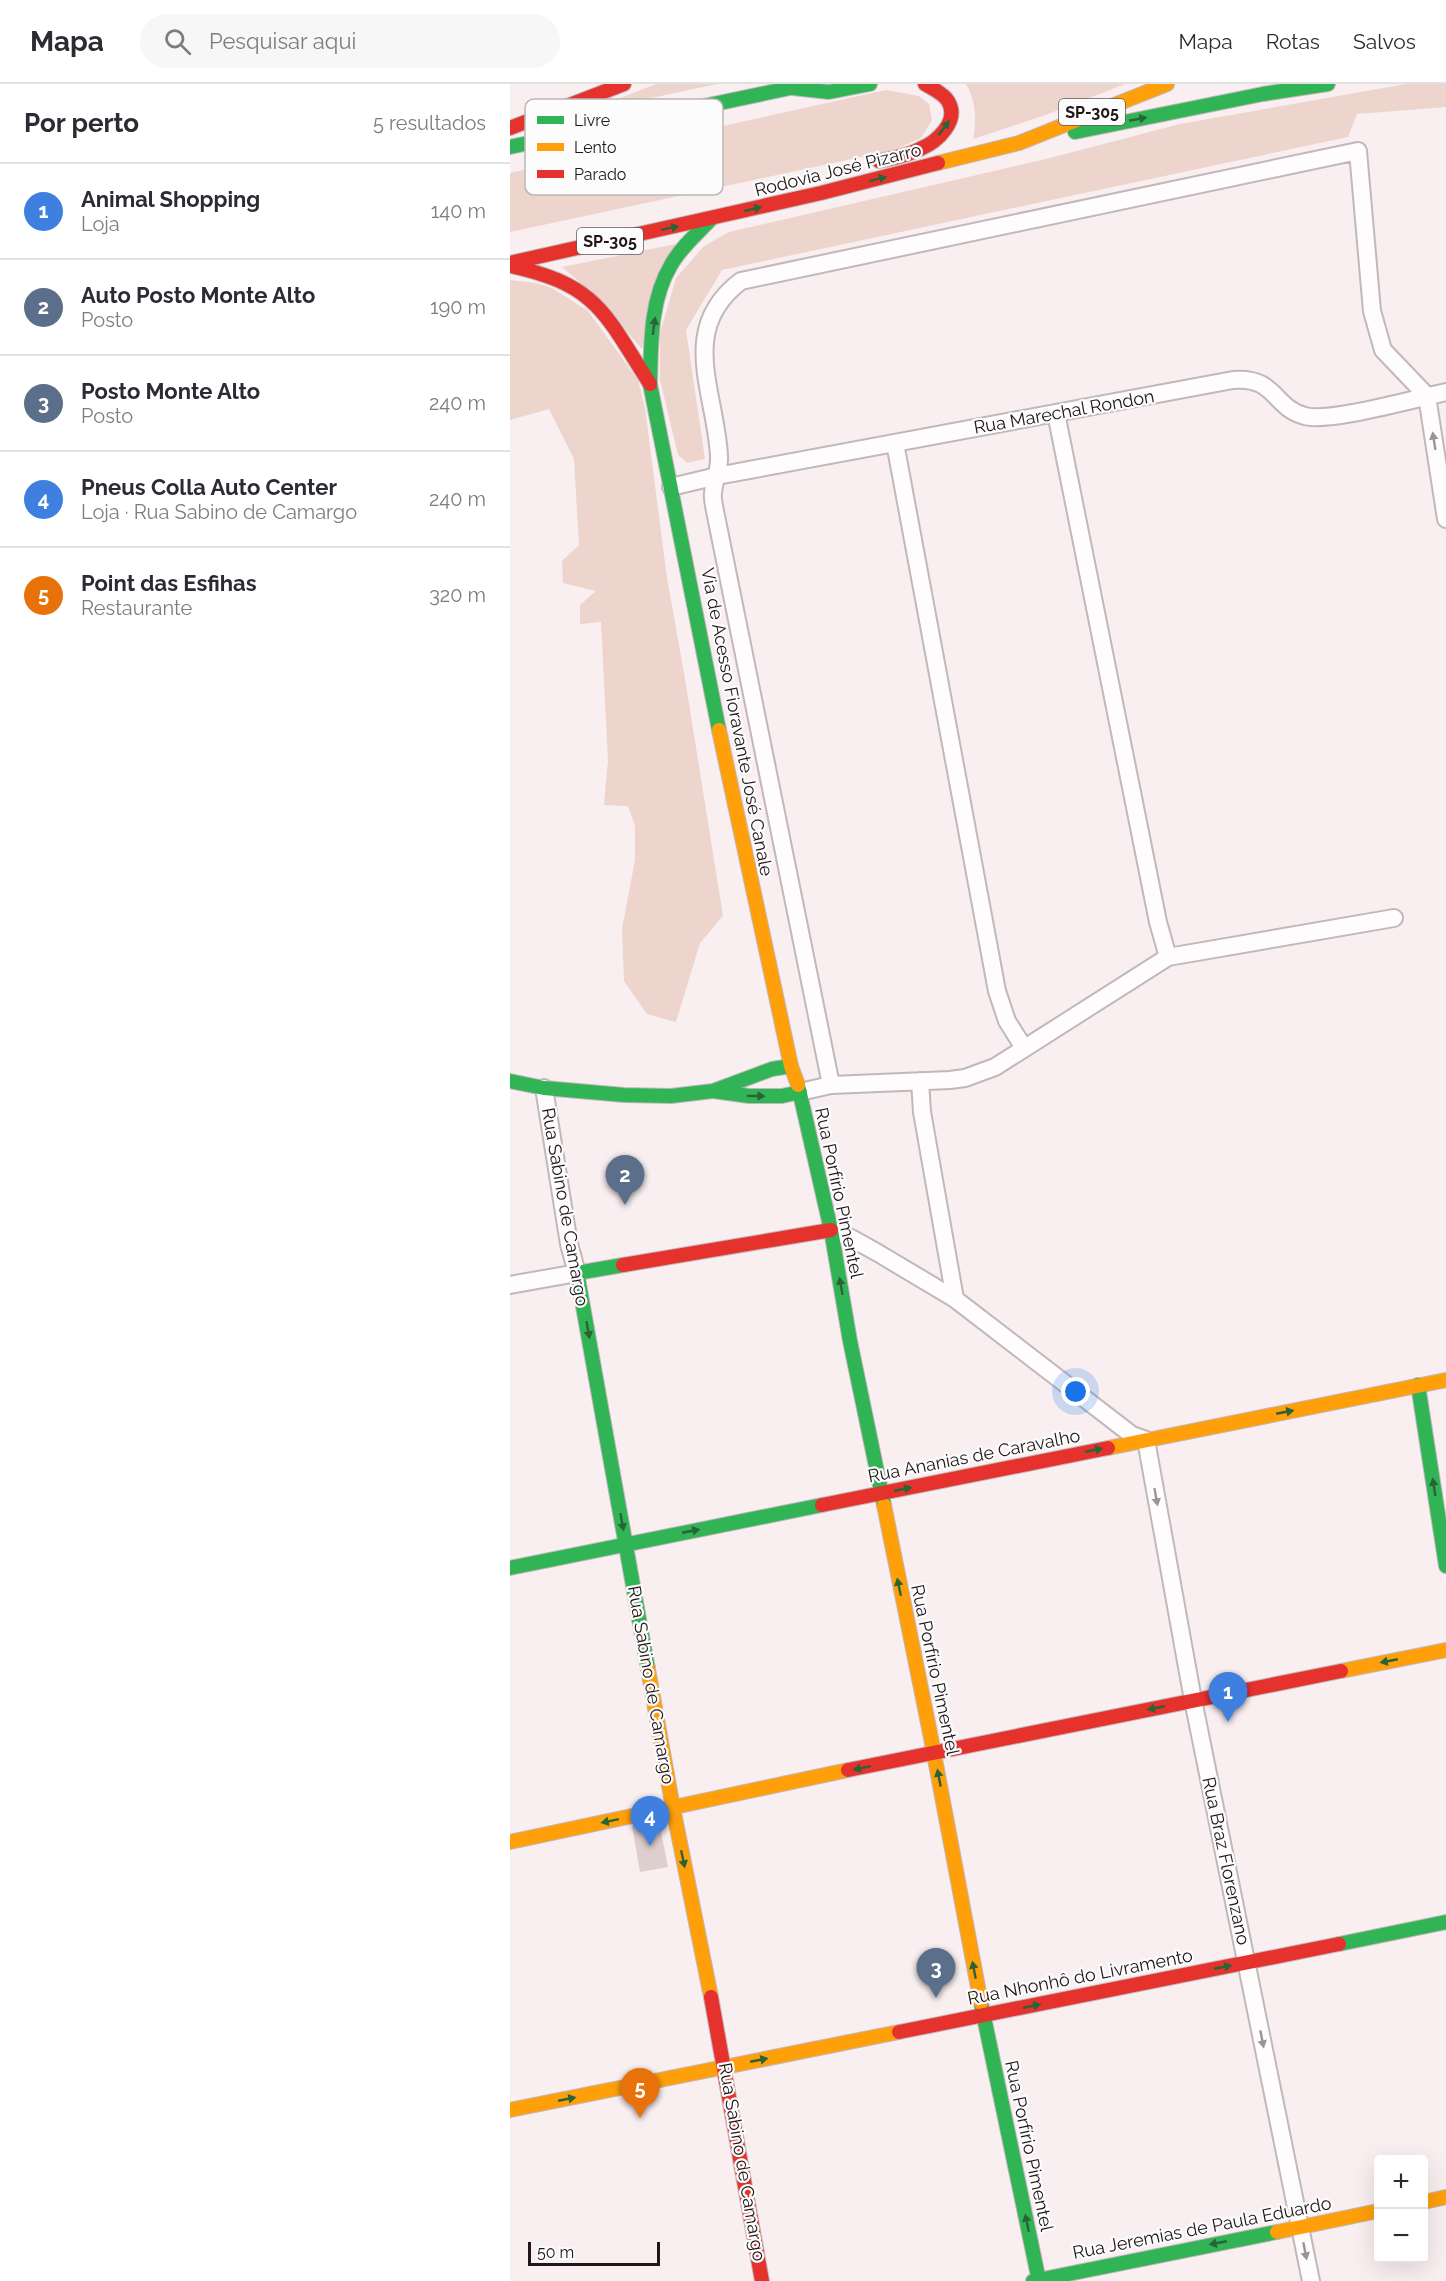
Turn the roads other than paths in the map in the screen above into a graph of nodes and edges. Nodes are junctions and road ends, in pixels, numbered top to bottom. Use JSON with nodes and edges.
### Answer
{"nodes":[{"id":1,"x":624,"y":84,"type":"edge"},
{"id":2,"x":809,"y":84,"type":"edge"},
{"id":3,"x":870,"y":84,"type":"edge"},
{"id":4,"x":925,"y":84,"type":"edge"},
{"id":5,"x":1167,"y":84,"type":"edge"},
{"id":6,"x":1328,"y":84,"type":"edge"},
{"id":7,"x":789,"y":88,"type":"junction"},
{"id":8,"x":585,"y":99,"type":"edge"},
{"id":9,"x":723,"y":102,"type":"edge"},
{"id":10,"x":525,"y":122,"type":"edge"},
{"id":11,"x":510,"y":128,"type":"edge"},
{"id":12,"x":1019,"y":143,"type":"junction"},
{"id":13,"x":525,"y":144,"type":"edge"},
{"id":14,"x":510,"y":147,"type":"edge"},
{"id":15,"x":821,"y":193,"type":"junction"},
{"id":16,"x":711,"y":219,"type":"junction"},
{"id":17,"x":510,"y":264,"type":"edge"},
{"id":18,"x":650,"y":384,"type":"junction"},
{"id":19,"x":1446,"y":392,"type":"edge"},
{"id":20,"x":1427,"y":396,"type":"junction"},
{"id":21,"x":1056,"y":413,"type":"junction"},
{"id":22,"x":895,"y":443,"type":"junction"},
{"id":23,"x":717,"y":476,"type":"junction"},
{"id":24,"x":671,"y":487,"type":"junction"},
{"id":25,"x":1446,"y":519,"type":"edge"},
{"id":26,"x":1394,"y":918,"type":"dead end"},
{"id":27,"x":1168,"y":957,"type":"junction"},
{"id":28,"x":1024,"y":1048,"type":"junction"},
{"id":29,"x":791,"y":1066,"type":"junction"},
{"id":30,"x":510,"y":1081,"type":"edge"},
{"id":31,"x":920,"y":1081,"type":"junction"},
{"id":32,"x":831,"y":1085,"type":"junction"},
{"id":33,"x":544,"y":1088,"type":"junction"},
{"id":34,"x":713,"y":1091,"type":"junction"},
{"id":35,"x":800,"y":1092,"type":"junction"},
{"id":36,"x":831,"y":1230,"type":"junction"},
{"id":37,"x":578,"y":1273,"type":"junction"},
{"id":38,"x":510,"y":1285,"type":"edge"},
{"id":39,"x":955,"y":1299,"type":"junction"},
{"id":40,"x":1446,"y":1380,"type":"edge"},
{"id":41,"x":1418,"y":1385,"type":"junction"},
{"id":42,"x":1146,"y":1440,"type":"junction"},
{"id":43,"x":880,"y":1493,"type":"junction"},
{"id":44,"x":626,"y":1544,"type":"junction"},
{"id":45,"x":1446,"y":1566,"type":"edge"},
{"id":46,"x":510,"y":1568,"type":"edge"},
{"id":47,"x":1446,"y":1650,"type":"edge"},
{"id":48,"x":1194,"y":1700,"type":"junction"},
{"id":49,"x":934,"y":1752,"type":"junction"},
{"id":50,"x":672,"y":1808,"type":"junction"},
{"id":51,"x":510,"y":1842,"type":"edge"},
{"id":52,"x":1446,"y":1922,"type":"edge"},
{"id":53,"x":1247,"y":1962,"type":"junction"},
{"id":54,"x":983,"y":2015,"type":"junction"},
{"id":55,"x":726,"y":2067,"type":"junction"},
{"id":56,"x":510,"y":2110,"type":"edge"},
{"id":57,"x":1446,"y":2197,"type":"edge"},
{"id":58,"x":1428,"y":2201,"type":"edge"},
{"id":59,"x":1374,"y":2212,"type":"edge"},
{"id":60,"x":1300,"y":2227,"type":"junction"},
{"id":61,"x":762,"y":2281,"type":"edge"},
{"id":62,"x":1037,"y":2281,"type":"edge"},
{"id":63,"x":1311,"y":2281,"type":"edge"}],
"edges":[{"from":1,"to":8,"type":"street"},
{"from":2,"to":7,"type":"street"},
{"from":3,"to":7,"type":"street"},
{"from":15,"to":4,"type":"street","one_way":true},
{"from":5,"to":12,"type":"street","name":"Rodovia José Pizarro","number":"SP-305"},
{"from":12,"to":6,"type":"street","one_way":true},
{"from":7,"to":9,"type":"street"},
{"from":10,"to":11,"type":"street"},
{"from":15,"to":12,"type":"street","name":"Rodovia José Pizarro","number":"SP-305","one_way":true},
{"from":13,"to":14,"type":"street"},
{"from":16,"to":15,"type":"street","name":"Rodovia José Pizarro","number":"SP-305","one_way":true},
{"from":17,"to":16,"type":"street","name":"Rodovia José Pizarro","number":"SP-305","one_way":true},
{"from":18,"to":16,"type":"street","one_way":true},
{"from":17,"to":18,"type":"street"},
{"from":18,"to":24,"type":"street","name":"Via de Acesso Fioravante José Canale"},
{"from":19,"to":20,"type":"street","name":"Rua Marechal Rondon"},
{"from":20,"to":21,"type":"street","name":"Rua Marechal Rondon"},
{"from":20,"to":23,"type":"street"},
{"from":25,"to":20,"type":"street","one_way":true},
{"from":21,"to":22,"type":"street","name":"Rua Marechal Rondon"},
{"from":21,"to":27,"type":"street"},
{"from":22,"to":23,"type":"street","name":"Rua Marechal Rondon"},
{"from":22,"to":28,"type":"street"},
{"from":23,"to":24,"type":"street","name":"Rua Marechal Rondon"},
{"from":23,"to":32,"type":"street"},
{"from":24,"to":29,"type":"street","name":"Via de Acesso Fioravante José Canale"},
{"from":26,"to":27,"type":"street"},
{"from":27,"to":28,"type":"street"},
{"from":28,"to":31,"type":"street"},
{"from":29,"to":34,"type":"street"},
{"from":29,"to":35,"type":"street","name":"Rua Porfírio Pimentel"},
{"from":30,"to":33,"type":"street"},
{"from":31,"to":32,"type":"street"},
{"from":31,"to":39,"type":"street"},
{"from":32,"to":35,"type":"street"},
{"from":33,"to":34,"type":"street"},
{"from":33,"to":37,"type":"street","name":"Rua Sabino de Camargo"},
{"from":34,"to":35,"type":"street","one_way":true},
{"from":35,"to":36,"type":"street","name":"Rua Porfírio Pimentel"},
{"from":36,"to":37,"type":"street"},
{"from":36,"to":39,"type":"street"},
{"from":43,"to":36,"type":"street","name":"Rua Porfírio Pimentel","one_way":true},
{"from":37,"to":38,"type":"street"},
{"from":37,"to":44,"type":"street","name":"Rua Sabino de Camargo","one_way":true},
{"from":39,"to":42,"type":"street"},
{"from":40,"to":41,"type":"street","name":"Rua Ananias de Caravalho"},
{"from":42,"to":41,"type":"street","name":"Rua Ananias de Caravalho","one_way":true},
{"from":45,"to":41,"type":"street","one_way":true},
{"from":43,"to":42,"type":"street","name":"Rua Ananias de Caravalho","one_way":true},
{"from":42,"to":48,"type":"street","name":"Rua Braz Florenzano","one_way":true},
{"from":44,"to":43,"type":"street","name":"Rua Ananias de Caravalho","one_way":true},
{"from":49,"to":43,"type":"street","name":"Rua Porfírio Pimentel","one_way":true},
{"from":44,"to":46,"type":"street","name":"Rua Ananias de Caravalho"},
{"from":44,"to":50,"type":"street","name":"Rua Sabino de Camargo"},
{"from":47,"to":48,"type":"street","one_way":true},
{"from":48,"to":49,"type":"street","one_way":true},
{"from":48,"to":53,"type":"street","name":"Rua Braz Florenzano"},
{"from":49,"to":50,"type":"street","one_way":true},
{"from":54,"to":49,"type":"street","name":"Rua Porfírio Pimentel","one_way":true},
{"from":50,"to":51,"type":"street","one_way":true},
{"from":50,"to":55,"type":"street","name":"Rua Sabino de Camargo","one_way":true},
{"from":52,"to":53,"type":"street","name":"Rua Nhonhô do Livramento"},
{"from":54,"to":53,"type":"street","name":"Rua Nhonhô do Livramento","one_way":true},
{"from":53,"to":60,"type":"street","name":"Rua Braz Florenzano","one_way":true},
{"from":55,"to":54,"type":"street","name":"Rua Nhonhô do Livramento","one_way":true},
{"from":62,"to":54,"type":"street","name":"Rua Porfírio Pimentel","one_way":true},
{"from":56,"to":55,"type":"street","name":"Rua Nhonhô do Livramento","one_way":true},
{"from":55,"to":61,"type":"street","name":"Rua Sabino de Camargo"},
{"from":57,"to":58,"type":"street"},
{"from":59,"to":60,"type":"street","name":"Rua Jeremias de Paula Eduardo"},
{"from":60,"to":62,"type":"street","name":"Rua Jeremias de Paula Eduardo","one_way":true},
{"from":60,"to":63,"type":"street","name":"Rua Braz Florenzano","one_way":true}]}
